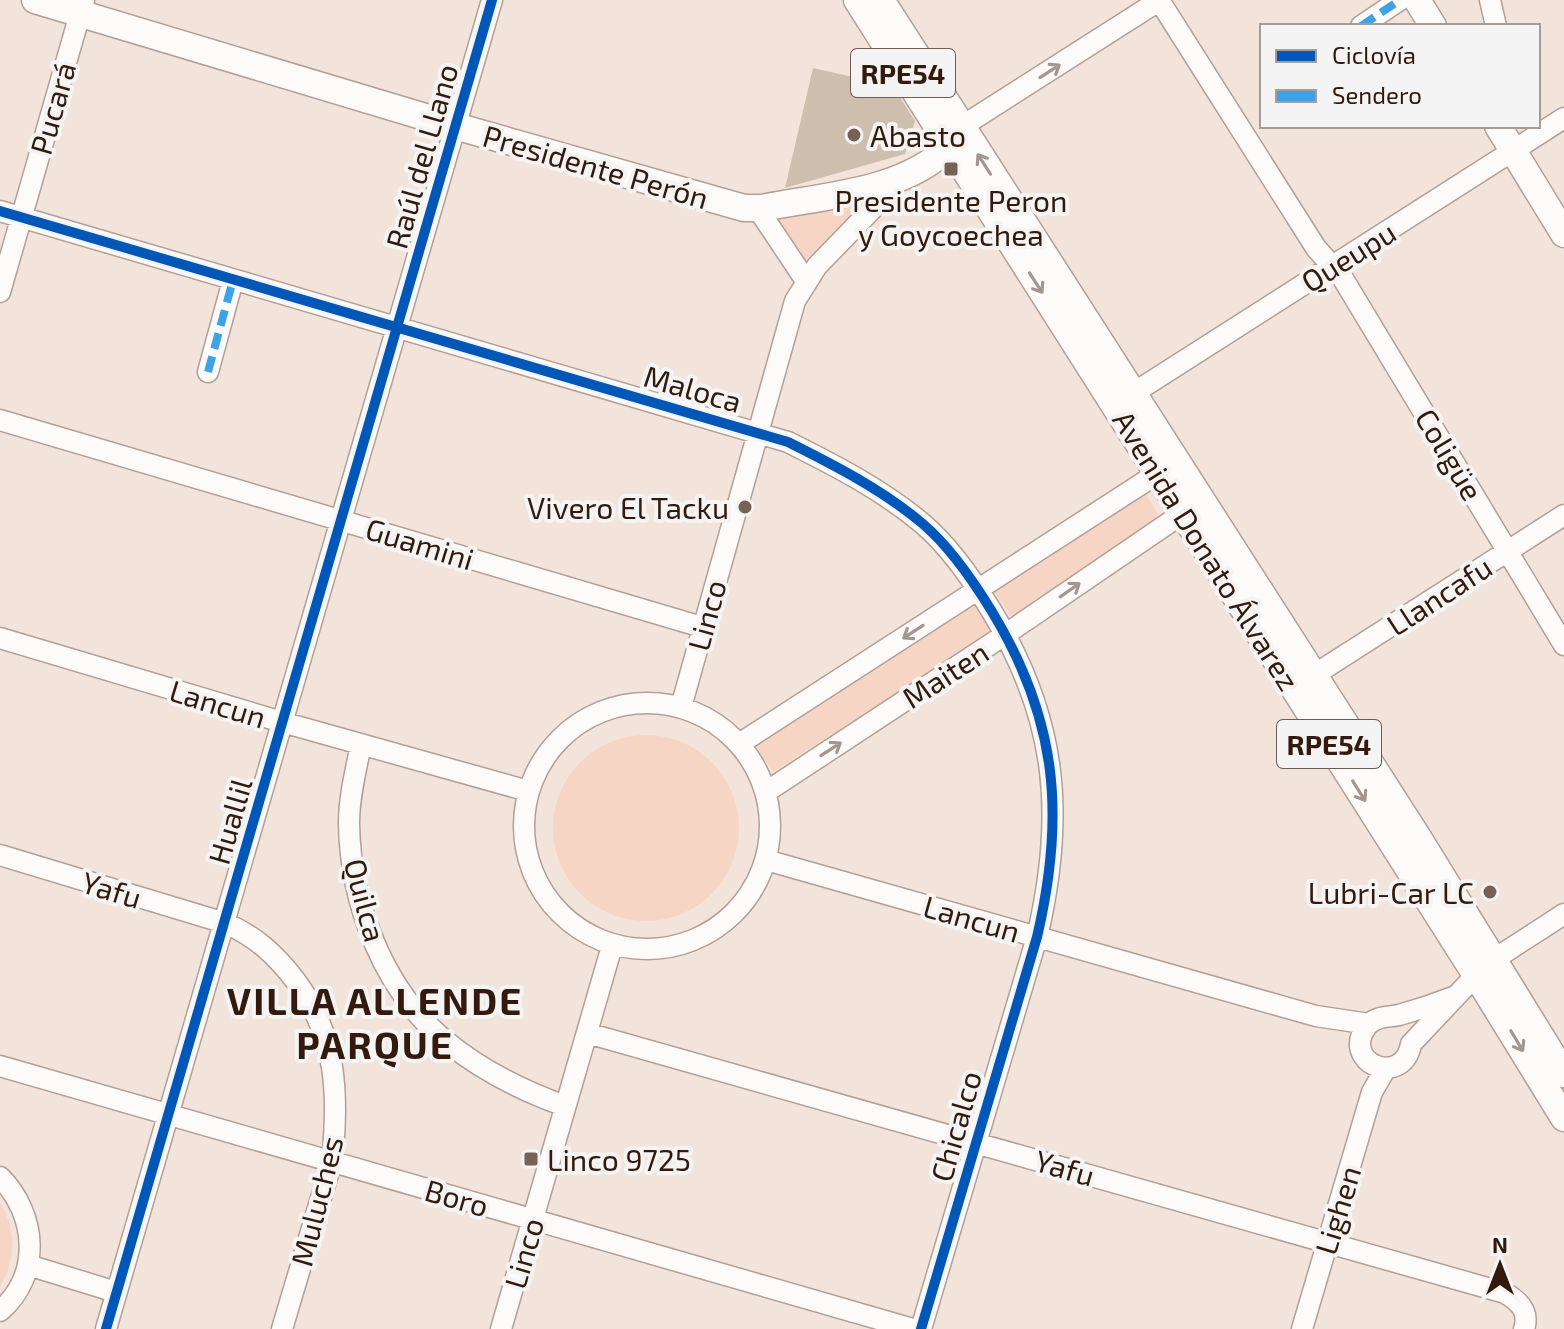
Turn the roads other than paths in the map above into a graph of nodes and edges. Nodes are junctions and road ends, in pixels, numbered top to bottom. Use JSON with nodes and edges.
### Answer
{"nodes":[{"id":1,"x":35,"y":0,"type":"edge"},
{"id":2,"x":492,"y":0,"type":"edge"},
{"id":3,"x":857,"y":0,"type":"edge"},
{"id":4,"x":881,"y":0,"type":"edge"},
{"id":5,"x":1159,"y":0,"type":"edge"},
{"id":6,"x":1400,"y":0,"type":"edge"},
{"id":7,"x":1417,"y":0,"type":"edge"},
{"id":8,"x":1490,"y":0,"type":"edge"},
{"id":9,"x":82,"y":6,"type":"edge"},
{"id":10,"x":1364,"y":24,"type":"edge"},
{"id":11,"x":1432,"y":24,"type":"edge"},
{"id":12,"x":1496,"y":24,"type":"edge"},
{"id":13,"x":1564,"y":118,"type":"edge"},
{"id":14,"x":455,"y":126,"type":"junction"},
{"id":15,"x":1499,"y":128,"type":"edge"},
{"id":16,"x":1537,"y":130,"type":"edge"},
{"id":17,"x":956,"y":138,"type":"junction"},
{"id":18,"x":1514,"y":151,"type":"junction"},
{"id":19,"x":895,"y":181,"type":"junction"},
{"id":20,"x":758,"y":209,"type":"junction"},
{"id":21,"x":0,"y":211,"type":"edge"},
{"id":22,"x":21,"y":217,"type":"junction"},
{"id":23,"x":1564,"y":234,"type":"edge"},
{"id":24,"x":1332,"y":266,"type":"junction"},
{"id":25,"x":233,"y":280,"type":"junction"},
{"id":26,"x":806,"y":281,"type":"junction"},
{"id":27,"x":0,"y":292,"type":"edge"},
{"id":28,"x":396,"y":325,"type":"junction"},
{"id":29,"x":208,"y":372,"type":"dead end"},
{"id":30,"x":1132,"y":394,"type":"junction"},
{"id":31,"x":0,"y":420,"type":"edge"},
{"id":32,"x":757,"y":431,"type":"junction"},
{"id":33,"x":1167,"y":468,"type":"junction"},
{"id":34,"x":1192,"y":506,"type":"junction"},
{"id":35,"x":1564,"y":515,"type":"edge"},
{"id":36,"x":339,"y":519,"type":"junction"},
{"id":37,"x":1508,"y":550,"type":"junction"},
{"id":38,"x":979,"y":590,"type":"junction"},
{"id":39,"x":702,"y":627,"type":"junction"},
{"id":40,"x":1006,"y":634,"type":"junction"},
{"id":41,"x":0,"y":638,"type":"edge"},
{"id":42,"x":1564,"y":645,"type":"edge"},
{"id":43,"x":1314,"y":675,"type":"junction"},
{"id":44,"x":681,"y":707,"type":"junction"},
{"id":45,"x":282,"y":722,"type":"junction"},
{"id":46,"x":361,"y":744,"type":"junction"},
{"id":47,"x":739,"y":744,"type":"junction"},
{"id":48,"x":528,"y":791,"type":"junction"},
{"id":49,"x":766,"y":792,"type":"junction"},
{"id":50,"x":0,"y":855,"type":"edge"},
{"id":51,"x":766,"y":860,"type":"junction"},
{"id":52,"x":1564,"y":914,"type":"edge"},
{"id":53,"x":225,"y":923,"type":"junction"},
{"id":54,"x":1037,"y":937,"type":"junction"},
{"id":55,"x":612,"y":946,"type":"junction"},
{"id":56,"x":1485,"y":968,"type":"junction"},
{"id":57,"x":1453,"y":997,"type":"junction"},
{"id":58,"x":1316,"y":1016,"type":"junction"},
{"id":59,"x":1379,"y":1021,"type":"junction"},
{"id":60,"x":587,"y":1033,"type":"junction"},
{"id":61,"x":1411,"y":1044,"type":"junction"},
{"id":62,"x":1363,"y":1052,"type":"junction"},
{"id":63,"x":0,"y":1066,"type":"edge"},
{"id":64,"x":1386,"y":1068,"type":"junction"},
{"id":65,"x":1564,"y":1074,"type":"edge"},
{"id":66,"x":1372,"y":1092,"type":"junction"},
{"id":67,"x":565,"y":1106,"type":"junction"},
{"id":68,"x":167,"y":1116,"type":"junction"},
{"id":69,"x":1564,"y":1118,"type":"edge"},
{"id":70,"x":976,"y":1142,"type":"junction"},
{"id":71,"x":332,"y":1161,"type":"junction"},
{"id":72,"x":0,"y":1177,"type":"edge"},
{"id":73,"x":533,"y":1219,"type":"junction"},
{"id":74,"x":1328,"y":1241,"type":"junction"},
{"id":75,"x":28,"y":1265,"type":"junction"},
{"id":76,"x":116,"y":1292,"type":"junction"},
{"id":77,"x":0,"y":1311,"type":"edge"},
{"id":78,"x":1525,"y":1325,"type":"edge"},
{"id":79,"x":106,"y":1329,"type":"edge"},
{"id":80,"x":282,"y":1329,"type":"edge"},
{"id":81,"x":501,"y":1329,"type":"edge"},
{"id":82,"x":913,"y":1329,"type":"edge"},
{"id":83,"x":921,"y":1329,"type":"edge"},
{"id":84,"x":1302,"y":1329,"type":"edge"}],
"edges":[{"from":1,"to":9,"type":"main road","name":"Presidente Perón"},
{"from":2,"to":14,"type":"street","name":"Raúl del Llano"},
{"from":3,"to":17,"type":"main road","number":"RPE54"},
{"from":4,"to":17,"type":"main road","number":"RPE54"},
{"from":17,"to":5,"type":"street","one_way":true},
{"from":5,"to":24,"type":"street","name":"Coligüe"},
{"from":6,"to":10,"type":"street"},
{"from":7,"to":11,"type":"main road"},
{"from":8,"to":12,"type":"street"},
{"from":9,"to":14,"type":"main road","name":"Presidente Perón"},
{"from":9,"to":22,"type":"street","name":"Pucará"},
{"from":13,"to":16,"type":"street","name":"Queupu"},
{"from":14,"to":20,"type":"main road","name":"Presidente Perón"},
{"from":14,"to":28,"type":"street","name":"Raúl del Llano"},
{"from":15,"to":18,"type":"main road"},
{"from":16,"to":18,"type":"street","name":"Queupu"},
{"from":17,"to":19,"type":"main road","name":"Presidente Perón"},
{"from":30,"to":17,"type":"main road","name":"Avenida Donato Álvarez","number":"RPE54","one_way":true},
{"from":17,"to":33,"type":"main road","name":"Avenida Donato Álvarez","number":"RPE54","one_way":true},
{"from":18,"to":23,"type":"main road"},
{"from":18,"to":24,"type":"street","name":"Queupu"},
{"from":19,"to":20,"type":"main road","name":"Presidente Perón"},
{"from":19,"to":26,"type":"street","name":"Linco"},
{"from":20,"to":26,"type":"street"},
{"from":21,"to":22,"type":"street","name":"Maloca"},
{"from":22,"to":25,"type":"street","name":"Maloca"},
{"from":22,"to":27,"type":"street","name":"Pucará"},
{"from":24,"to":30,"type":"street","name":"Queupu"},
{"from":24,"to":37,"type":"street","name":"Coligüe"},
{"from":25,"to":28,"type":"street","name":"Maloca"},
{"from":25,"to":29,"type":"street"},
{"from":26,"to":32,"type":"street","name":"Linco"},
{"from":28,"to":32,"type":"street","name":"Maloca"},
{"from":28,"to":36,"type":"street","name":"Huallil"},
{"from":30,"to":33,"type":"main road","name":"Avenida Donato Álvarez","number":"RPE54"},
{"from":31,"to":36,"type":"street","name":"Guamini"},
{"from":32,"to":38,"type":"street","name":"Maloca"},
{"from":32,"to":39,"type":"street","name":"Linco"},
{"from":33,"to":34,"type":"main road","name":"Avenida Donato Álvarez","number":"RPE54"},
{"from":33,"to":38,"type":"street","name":"Maiten"},
{"from":40,"to":34,"type":"street","name":"Maiten","one_way":true},
{"from":34,"to":43,"type":"main road","name":"Avenida Donato Álvarez","number":"RPE54"},
{"from":34,"to":56,"type":"main road","name":"Avenida Donato Álvarez","number":"RPE54","one_way":true},
{"from":35,"to":37,"type":"street","name":"Llancafu"},
{"from":36,"to":39,"type":"street","name":"Guamini"},
{"from":36,"to":45,"type":"street","name":"Huallil"},
{"from":37,"to":42,"type":"street","name":"Coligüe"},
{"from":37,"to":43,"type":"street","name":"Llancafu"},
{"from":38,"to":40,"type":"street","name":"Maloca"},
{"from":38,"to":47,"type":"street","name":"Maiten","one_way":true},
{"from":39,"to":44,"type":"street","name":"Linco"},
{"from":49,"to":40,"type":"street","name":"Maiten","one_way":true},
{"from":40,"to":54,"type":"street","name":"Maloca"},
{"from":41,"to":45,"type":"street","name":"Lancun"},
{"from":43,"to":56,"type":"main road","name":"Avenida Donato Álvarez","number":"RPE54"},
{"from":44,"to":47,"type":"street"},
{"from":44,"to":48,"type":"street"},
{"from":45,"to":46,"type":"street","name":"Lancun"},
{"from":45,"to":53,"type":"street","name":"Huallil"},
{"from":46,"to":48,"type":"street","name":"Lancun"},
{"from":46,"to":67,"type":"street","name":"Quilca"},
{"from":47,"to":49,"type":"street"},
{"from":48,"to":55,"type":"street"},
{"from":49,"to":51,"type":"street"},
{"from":50,"to":53,"type":"street","name":"Yafu"},
{"from":51,"to":54,"type":"street","name":"Lancun"},
{"from":51,"to":55,"type":"street"},
{"from":52,"to":56,"type":"street","name":"Lancun"},
{"from":53,"to":68,"type":"street","name":"Huallil"},
{"from":53,"to":71,"type":"street","name":"Muluches"},
{"from":54,"to":58,"type":"street","name":"Lancun"},
{"from":54,"to":70,"type":"street","name":"Chicalco"},
{"from":55,"to":60,"type":"street","name":"Linco"},
{"from":56,"to":57,"type":"street","name":"Lancun"},
{"from":56,"to":65,"type":"main road","name":"Avenida Donato Álvarez","number":"RPE54"},
{"from":56,"to":69,"type":"main road","name":"Avenida Donato Álvarez","number":"RPE54","one_way":true},
{"from":57,"to":59,"type":"street","name":"Lancun"},
{"from":57,"to":61,"type":"street","name":"Lancun"},
{"from":58,"to":59,"type":"street","name":"Lancun"},
{"from":58,"to":62,"type":"street","name":"Lancun"},
{"from":59,"to":61,"type":"street"},
{"from":59,"to":62,"type":"street"},
{"from":60,"to":67,"type":"street","name":"Linco"},
{"from":60,"to":70,"type":"street","name":"Yafu"},
{"from":61,"to":64,"type":"street","name":"Lancun"},
{"from":62,"to":64,"type":"street","name":"Lancun"},
{"from":62,"to":66,"type":"street","name":"Lighen"},
{"from":63,"to":68,"type":"street","name":"Boro"},
{"from":64,"to":66,"type":"street","name":"Lighen"},
{"from":66,"to":74,"type":"street","name":"Lighen"},
{"from":67,"to":73,"type":"street","name":"Linco"},
{"from":68,"to":71,"type":"street","name":"Boro"},
{"from":68,"to":76,"type":"street","name":"Huallil"},
{"from":70,"to":74,"type":"street","name":"Yafu"},
{"from":70,"to":83,"type":"street","name":"Chicalco"},
{"from":71,"to":73,"type":"street","name":"Boro"},
{"from":71,"to":80,"type":"street","name":"Muluches"},
{"from":72,"to":75,"type":"street"},
{"from":73,"to":81,"type":"street","name":"Linco"},
{"from":73,"to":82,"type":"street","name":"Boro"},
{"from":74,"to":78,"type":"street","name":"Yafu"},
{"from":74,"to":84,"type":"street","name":"Lighen"},
{"from":75,"to":76,"type":"street"},
{"from":75,"to":77,"type":"street"},
{"from":76,"to":79,"type":"street","name":"Huallil"}]}
